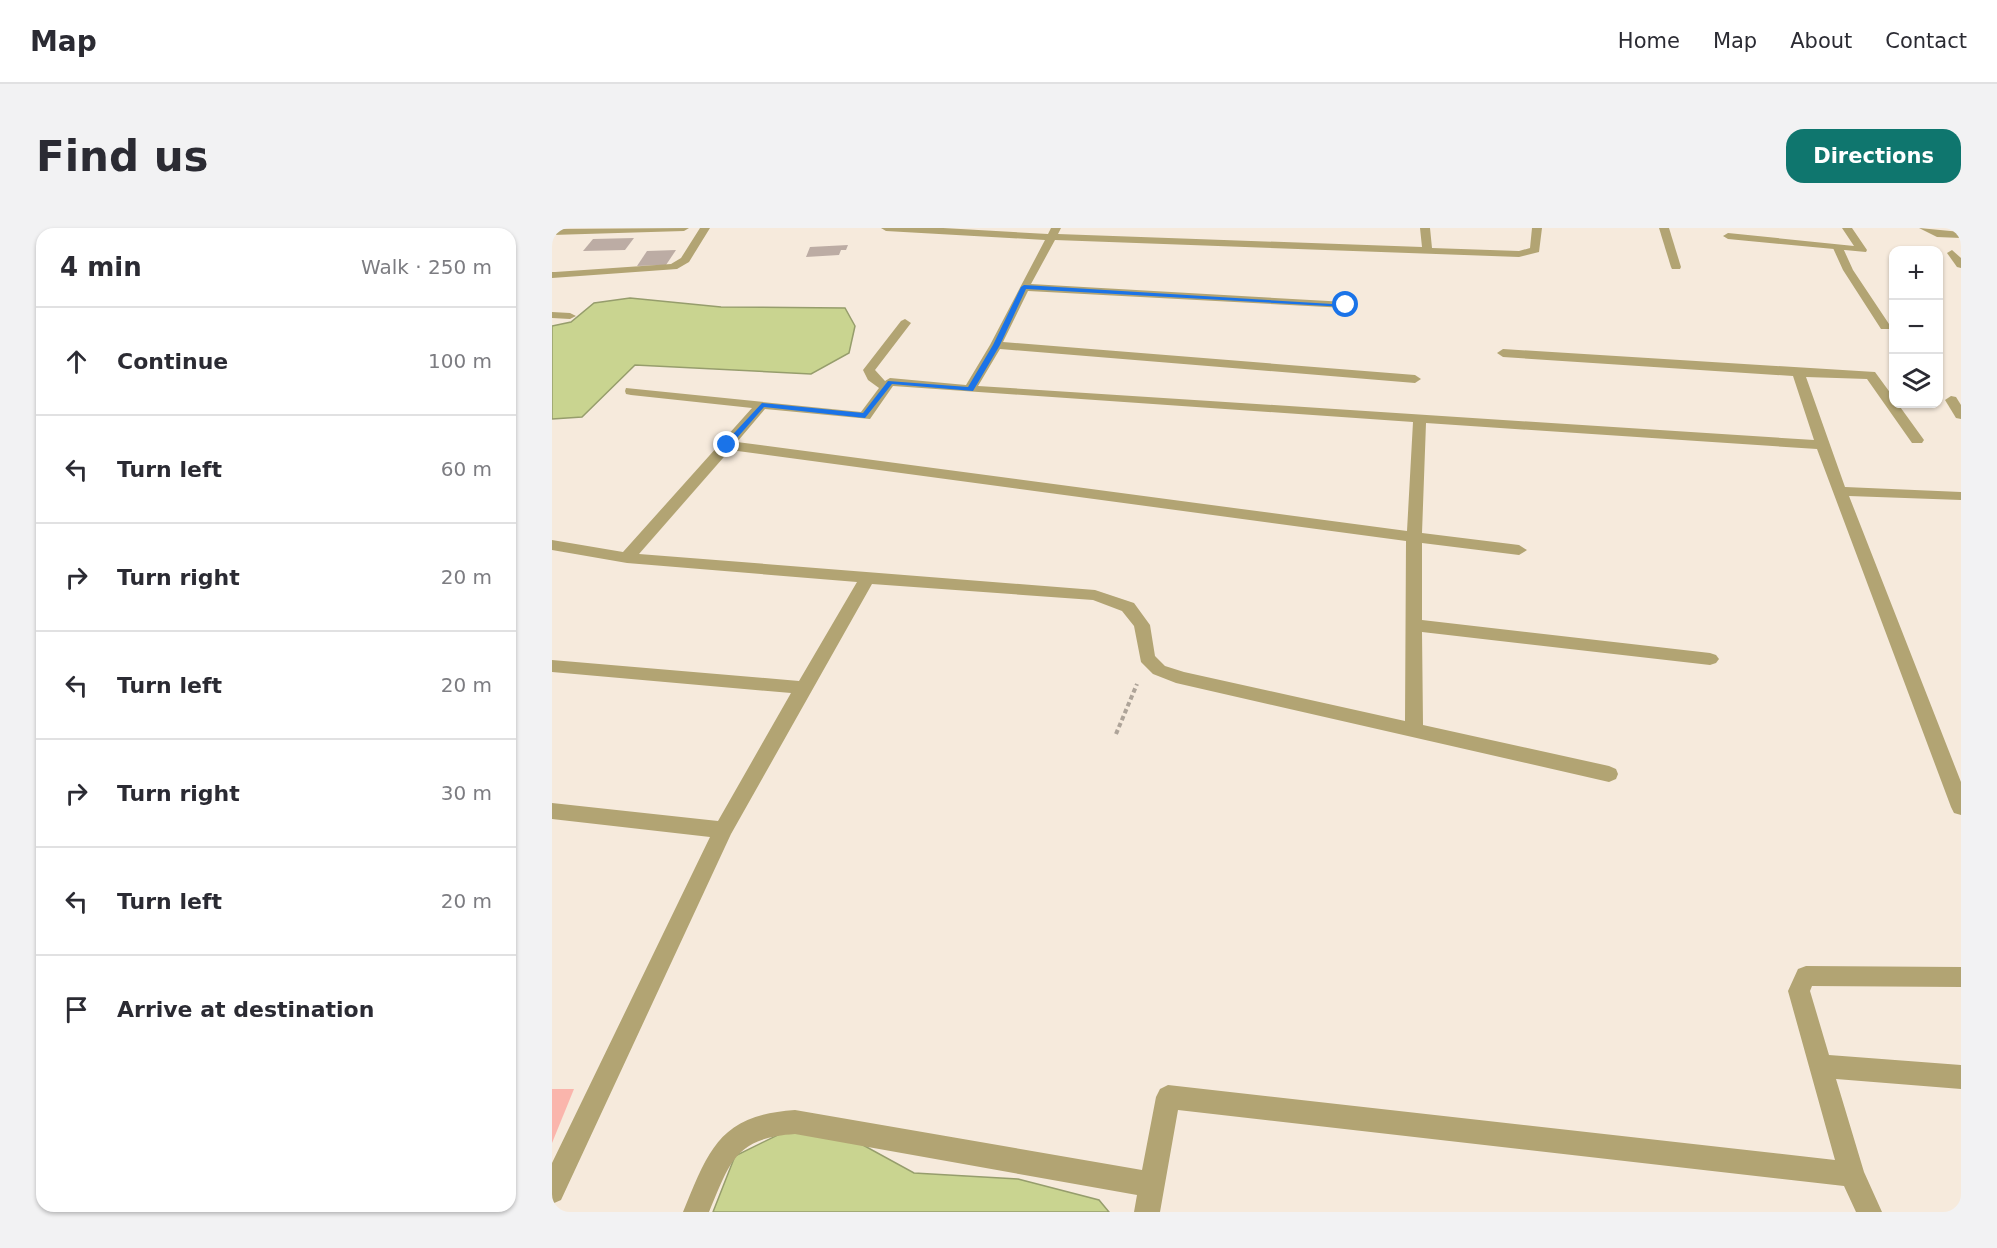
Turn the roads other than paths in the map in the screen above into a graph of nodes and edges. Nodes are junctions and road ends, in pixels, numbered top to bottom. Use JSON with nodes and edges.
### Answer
{"nodes":[{"id":1,"x":684,"y":228,"type":"edge"},
{"id":2,"x":705,"y":228,"type":"edge"},
{"id":3,"x":886,"y":228,"type":"edge"},
{"id":4,"x":1425,"y":228,"type":"edge"},
{"id":5,"x":1537,"y":228,"type":"edge"},
{"id":6,"x":1664,"y":228,"type":"edge"},
{"id":7,"x":1847,"y":228,"type":"edge"},
{"id":8,"x":1924,"y":228,"type":"edge"},
{"id":9,"x":664,"y":229,"type":"edge"},
{"id":10,"x":552,"y":232,"type":"edge"},
{"id":11,"x":1055,"y":233,"type":"edge"},
{"id":12,"x":1961,"y":235,"type":"edge"},
{"id":13,"x":1728,"y":236,"type":"dead end"},
{"id":14,"x":1838,"y":248,"type":"junction"},
{"id":15,"x":1427,"y":250,"type":"junction"},
{"id":16,"x":1952,"y":253,"type":"dead end"},
{"id":17,"x":1961,"y":265,"type":"edge"},
{"id":18,"x":1676,"y":267,"type":"dead end"},
{"id":19,"x":555,"y":275,"type":"dead end"},
{"id":20,"x":1024,"y":287,"type":"junction"},
{"id":21,"x":1346,"y":305,"type":"dead end"},
{"id":22,"x":552,"y":315,"type":"edge"},
{"id":23,"x":570,"y":316,"type":"dead end"},
{"id":24,"x":905,"y":324,"type":"dead end"},
{"id":25,"x":1885,"y":327,"type":"dead end"},
{"id":26,"x":996,"y":345,"type":"junction"},
{"id":27,"x":1503,"y":353,"type":"dead end"},
{"id":28,"x":1798,"y":373,"type":"junction"},
{"id":29,"x":1415,"y":379,"type":"dead end"},
{"id":30,"x":886,"y":388,"type":"junction"},
{"id":31,"x":970,"y":389,"type":"junction"},
{"id":32,"x":631,"y":391,"type":"dead end"},
{"id":33,"x":1951,"y":400,"type":"dead end"},
{"id":34,"x":762,"y":405,"type":"junction"},
{"id":35,"x":1961,"y":415,"type":"edge"},
{"id":36,"x":1420,"y":419,"type":"junction"},
{"id":37,"x":1917,"y":440,"type":"dead end"},
{"id":38,"x":727,"y":445,"type":"junction"},
{"id":39,"x":1822,"y":445,"type":"junction"},
{"id":40,"x":1840,"y":491,"type":"junction"},
{"id":41,"x":1961,"y":496,"type":"edge"},
{"id":42,"x":1414,"y":537,"type":"junction"},
{"id":43,"x":552,"y":545,"type":"edge"},
{"id":44,"x":1519,"y":550,"type":"dead end"},
{"id":45,"x":627,"y":558,"type":"junction"},
{"id":46,"x":867,"y":578,"type":"junction"},
{"id":47,"x":1414,"y":625,"type":"junction"},
{"id":48,"x":1710,"y":659,"type":"dead end"},
{"id":49,"x":552,"y":666,"type":"edge"},
{"id":50,"x":795,"y":705,"type":"junction"},
{"id":51,"x":1414,"y":731,"type":"junction"},
{"id":52,"x":1609,"y":774,"type":"dead end"},
{"id":53,"x":1961,"y":807,"type":"edge"},
{"id":54,"x":552,"y":811,"type":"edge"},
{"id":55,"x":723,"y":830,"type":"junction"},
{"id":56,"x":1961,"y":977,"type":"edge"},
{"id":57,"x":1821,"y":1066,"type":"junction"},
{"id":58,"x":1961,"y":1077,"type":"edge"},
{"id":59,"x":1852,"y":1174,"type":"junction"},
{"id":60,"x":1153,"y":1185,"type":"junction"},
{"id":61,"x":552,"y":1191,"type":"edge"},
{"id":62,"x":696,"y":1212,"type":"edge"},
{"id":63,"x":1147,"y":1212,"type":"edge"},
{"id":64,"x":1869,"y":1212,"type":"edge"}],
"edges":[{"from":1,"to":9,"type":"street"},
{"from":2,"to":19,"type":"street"},
{"from":3,"to":11,"type":"street"},
{"from":4,"to":15,"type":"street"},
{"from":5,"to":15,"type":"street"},
{"from":6,"to":18,"type":"street"},
{"from":7,"to":14,"type":"street"},
{"from":8,"to":12,"type":"street"},
{"from":9,"to":10,"type":"street"},
{"from":11,"to":15,"type":"street"},
{"from":11,"to":20,"type":"street"},
{"from":13,"to":14,"type":"street"},
{"from":14,"to":25,"type":"street"},
{"from":16,"to":17,"type":"street"},
{"from":20,"to":21,"type":"street"},
{"from":20,"to":26,"type":"street"},
{"from":22,"to":23,"type":"street"},
{"from":24,"to":30,"type":"street"},
{"from":26,"to":29,"type":"street"},
{"from":26,"to":31,"type":"street"},
{"from":27,"to":28,"type":"street"},
{"from":28,"to":37,"type":"street"},
{"from":28,"to":39,"type":"street"},
{"from":30,"to":31,"type":"street"},
{"from":30,"to":34,"type":"street"},
{"from":31,"to":36,"type":"street"},
{"from":32,"to":34,"type":"street"},
{"from":33,"to":35,"type":"street"},
{"from":34,"to":38,"type":"street"},
{"from":36,"to":39,"type":"street"},
{"from":36,"to":42,"type":"street"},
{"from":38,"to":42,"type":"street"},
{"from":38,"to":45,"type":"street"},
{"from":39,"to":40,"type":"street"},
{"from":40,"to":41,"type":"street"},
{"from":40,"to":53,"type":"street"},
{"from":42,"to":44,"type":"street"},
{"from":42,"to":47,"type":"street"},
{"from":43,"to":45,"type":"street"},
{"from":45,"to":46,"type":"street"},
{"from":46,"to":50,"type":"street"},
{"from":46,"to":51,"type":"street"},
{"from":47,"to":48,"type":"street"},
{"from":47,"to":51,"type":"street"},
{"from":49,"to":50,"type":"street"},
{"from":50,"to":55,"type":"street"},
{"from":51,"to":52,"type":"street"},
{"from":54,"to":55,"type":"street"},
{"from":55,"to":61,"type":"street"},
{"from":56,"to":57,"type":"street"},
{"from":57,"to":58,"type":"street"},
{"from":57,"to":59,"type":"street"},
{"from":59,"to":60,"type":"street"},
{"from":59,"to":64,"type":"street"},
{"from":60,"to":62,"type":"street"},
{"from":60,"to":63,"type":"street"}]}
